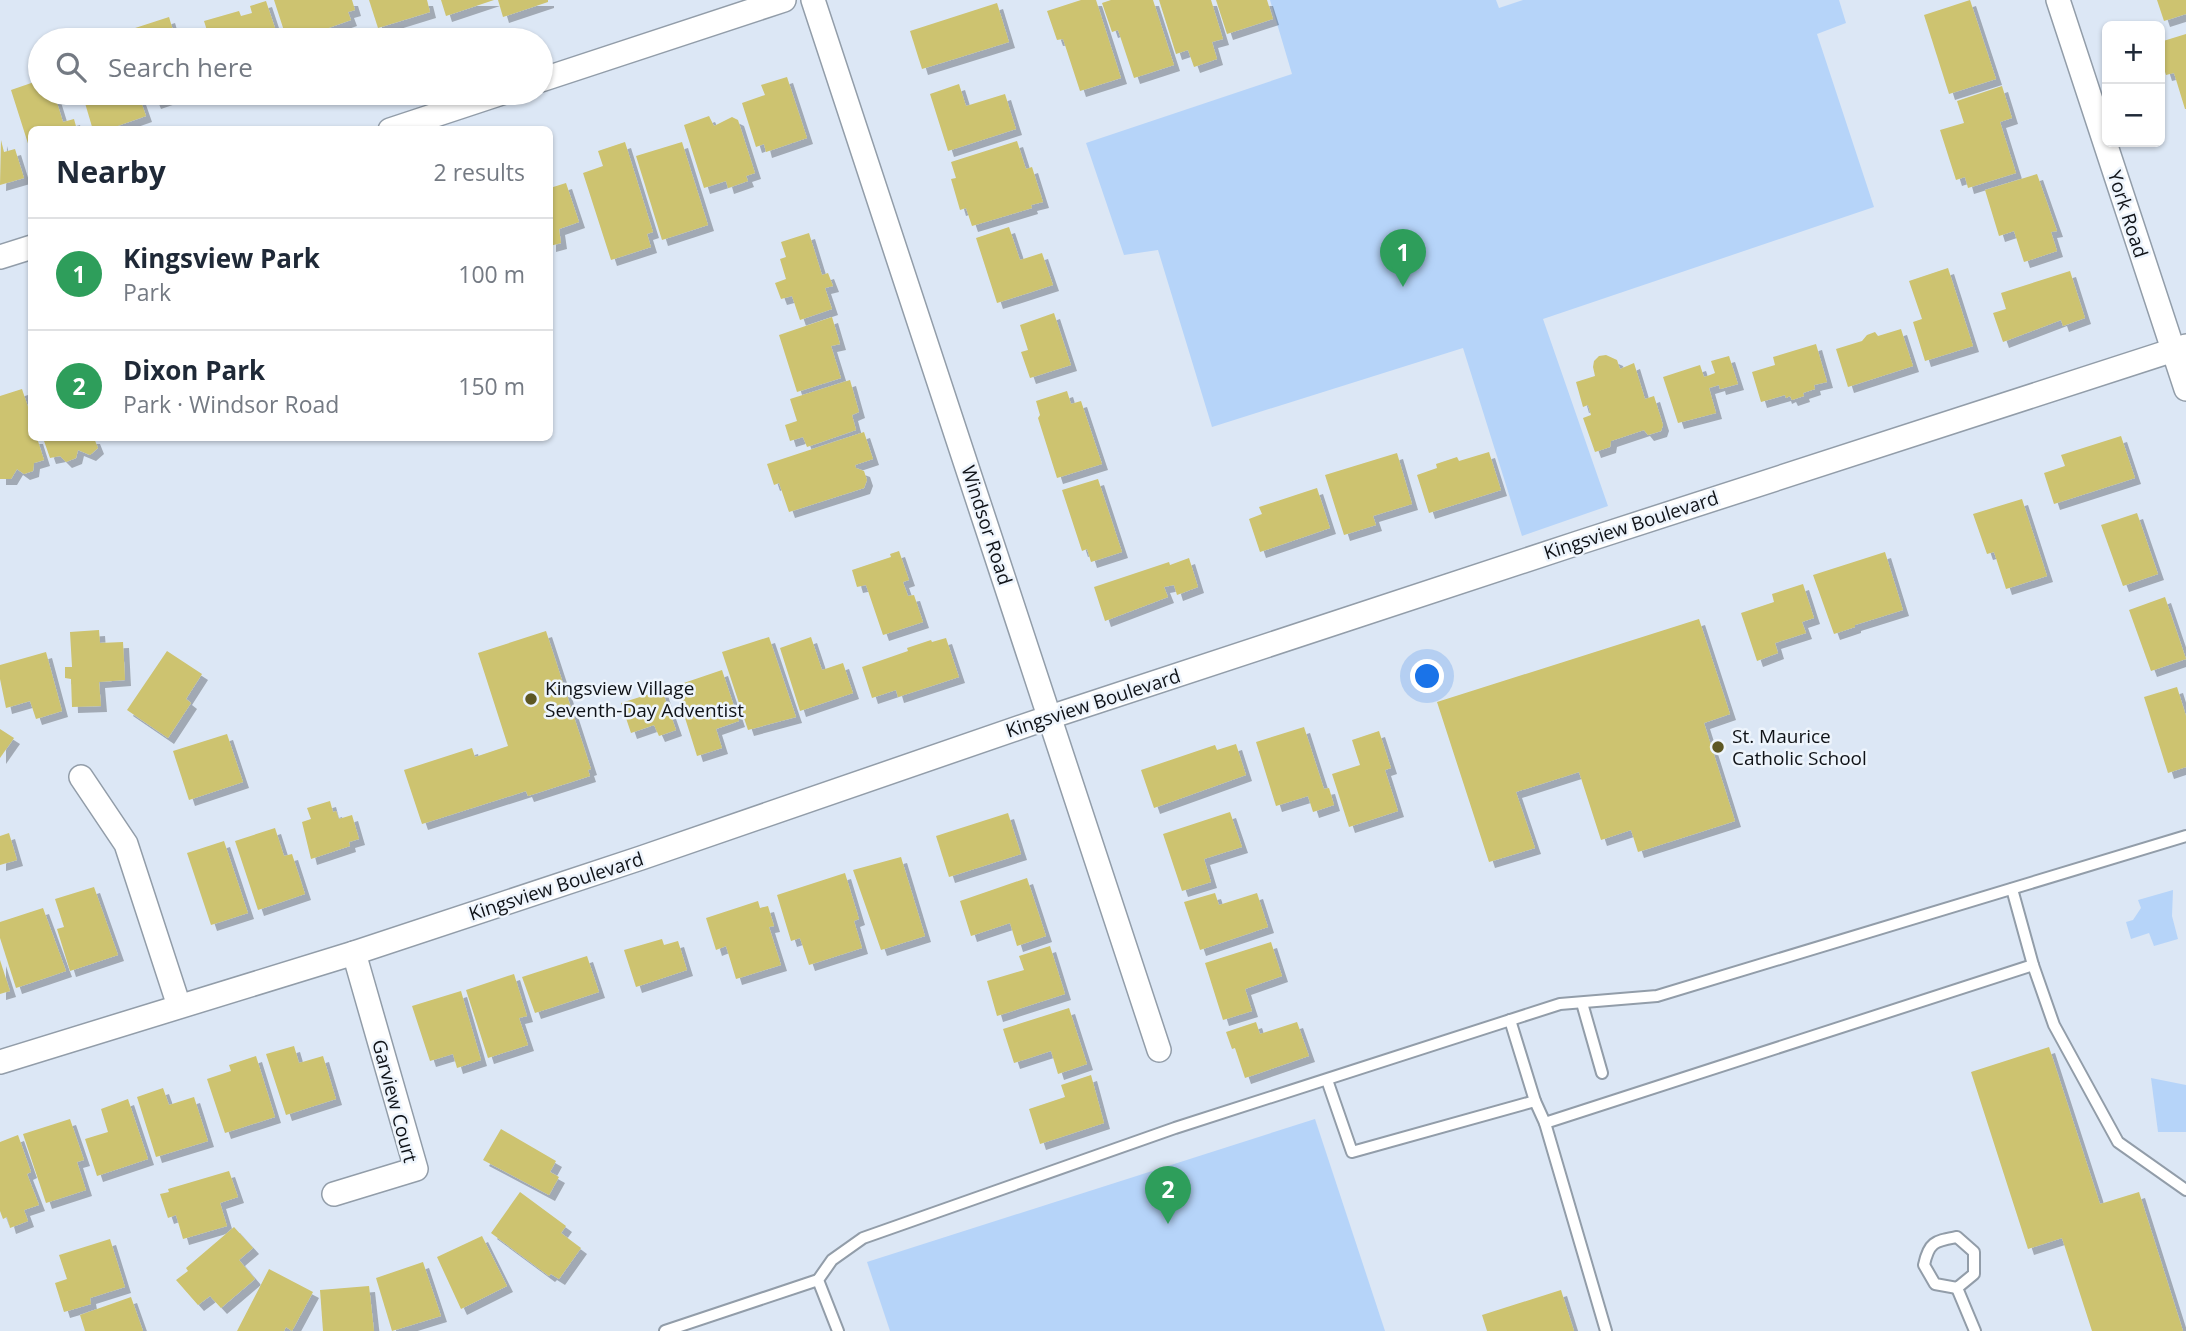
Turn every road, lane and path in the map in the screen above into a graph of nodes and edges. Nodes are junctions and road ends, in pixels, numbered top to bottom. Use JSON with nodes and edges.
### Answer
{"nodes":[{"id":1,"x":784,"y":0,"type":"edge"},
{"id":2,"x":813,"y":0,"type":"edge"},
{"id":3,"x":2058,"y":0,"type":"edge"},
{"id":4,"x":553,"y":76,"type":"edge"},
{"id":5,"x":466,"y":105,"type":"edge"},
{"id":6,"x":402,"y":126,"type":"edge"},
{"id":7,"x":28,"y":248,"type":"edge"},
{"id":8,"x":0,"y":257,"type":"edge"},
{"id":9,"x":2180,"y":348,"type":"edge"},
{"id":10,"x":2186,"y":389,"type":"edge"},
{"id":11,"x":1050,"y":717,"type":"junction"},
{"id":12,"x":81,"y":777,"type":"dead end"},
{"id":13,"x":2186,"y":836,"type":"edge"},
{"id":14,"x":2012,"y":889,"type":"junction"},
{"id":15,"x":354,"y":953,"type":"junction"},
{"id":16,"x":2033,"y":965,"type":"junction"},
{"id":17,"x":1582,"y":1003,"type":"junction"},
{"id":18,"x":179,"y":1006,"type":"junction"},
{"id":19,"x":1510,"y":1020,"type":"junction"},
{"id":20,"x":1159,"y":1050,"type":"dead end"},
{"id":21,"x":0,"y":1062,"type":"edge"},
{"id":22,"x":1602,"y":1073,"type":"dead end"},
{"id":23,"x":1327,"y":1080,"type":"junction"},
{"id":24,"x":1535,"y":1101,"type":"junction"},
{"id":25,"x":1545,"y":1123,"type":"junction"},
{"id":26,"x":2186,"y":1190,"type":"edge"},
{"id":27,"x":334,"y":1194,"type":"dead end"},
{"id":28,"x":818,"y":1280,"type":"junction"},
{"id":29,"x":1957,"y":1288,"type":"junction"},
{"id":30,"x":665,"y":1331,"type":"edge"},
{"id":31,"x":838,"y":1331,"type":"edge"},
{"id":32,"x":1606,"y":1331,"type":"edge"},
{"id":33,"x":1975,"y":1331,"type":"edge"}],
"edges":[{"from":1,"to":4,"type":"street"},
{"from":2,"to":11,"type":"street","name":"Windsor Road"},
{"from":3,"to":9,"type":"street","name":"York Road"},
{"from":5,"to":6,"type":"street"},
{"from":7,"to":8,"type":"street"},
{"from":9,"to":10,"type":"street","name":"York Road"},
{"from":9,"to":11,"type":"street","name":"Kingsview Boulevard"},
{"from":11,"to":15,"type":"street","name":"Kingsview Boulevard"},
{"from":11,"to":20,"type":"street","name":"Windsor Road"},
{"from":12,"to":18,"type":"street"},
{"from":13,"to":14,"type":"lane"},
{"from":14,"to":16,"type":"lane"},
{"from":14,"to":17,"type":"lane"},
{"from":15,"to":18,"type":"street","name":"Kingsview Boulevard"},
{"from":15,"to":27,"type":"street","name":"Garview Court"},
{"from":16,"to":25,"type":"lane"},
{"from":16,"to":26,"type":"lane"},
{"from":17,"to":19,"type":"lane"},
{"from":17,"to":22,"type":"lane"},
{"from":18,"to":21,"type":"street","name":"Kingsview Boulevard"},
{"from":19,"to":23,"type":"lane"},
{"from":19,"to":24,"type":"lane"},
{"from":23,"to":24,"type":"lane"},
{"from":23,"to":28,"type":"lane"},
{"from":24,"to":25,"type":"lane"},
{"from":25,"to":32,"type":"lane"},
{"from":28,"to":30,"type":"lane"},
{"from":28,"to":31,"type":"lane"},
{"from":29,"to":29,"type":"lane"},
{"from":29,"to":33,"type":"lane"}]}
